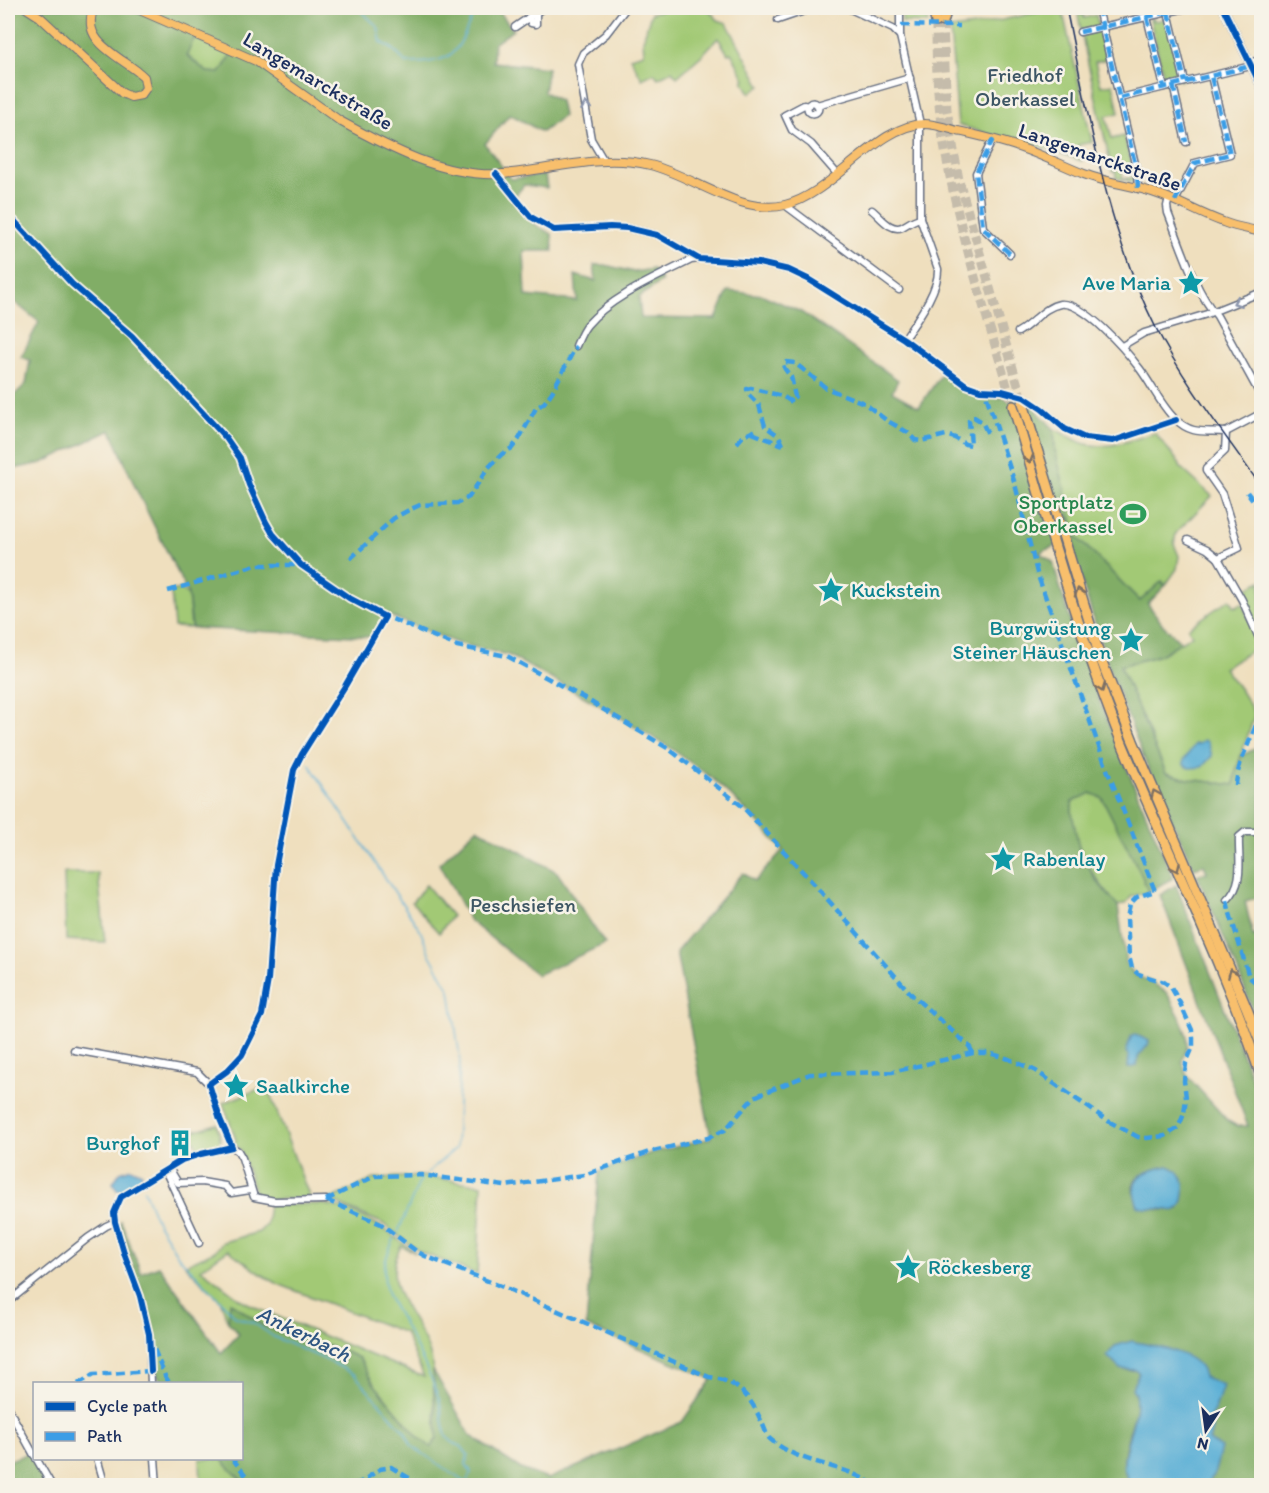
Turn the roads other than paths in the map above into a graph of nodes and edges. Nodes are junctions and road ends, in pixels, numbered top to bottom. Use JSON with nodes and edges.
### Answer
{"nodes":[{"id":1,"x":26,"y":8,"type":"edge"},
{"id":2,"x":94,"y":8,"type":"edge"},
{"id":3,"x":135,"y":8,"type":"edge"},
{"id":4,"x":543,"y":8,"type":"edge"},
{"id":5,"x":626,"y":8,"type":"edge"},
{"id":6,"x":813,"y":8,"type":"edge"},
{"id":7,"x":848,"y":8,"type":"edge"},
{"id":8,"x":900,"y":8,"type":"edge"},
{"id":9,"x":934,"y":8,"type":"edge"},
{"id":10,"x":945,"y":8,"type":"edge"},
{"id":11,"x":1098,"y":8,"type":"edge"},
{"id":12,"x":1186,"y":8,"type":"edge"},
{"id":13,"x":1223,"y":8,"type":"edge"},
{"id":14,"x":1157,"y":11,"type":"edge"},
{"id":15,"x":1168,"y":12,"type":"junction"},
{"id":16,"x":1148,"y":17,"type":"junction"},
{"id":17,"x":777,"y":20,"type":"dead end"},
{"id":18,"x":515,"y":27,"type":"dead end"},
{"id":19,"x":1102,"y":27,"type":"junction"},
{"id":20,"x":1080,"y":32,"type":"dead end"},
{"id":21,"x":900,"y":36,"type":"junction"},
{"id":22,"x":1262,"y":59,"type":"edge"},
{"id":23,"x":1250,"y":65,"type":"junction"},
{"id":24,"x":1212,"y":76,"type":"junction"},
{"id":25,"x":910,"y":78,"type":"junction"},
{"id":26,"x":1185,"y":82,"type":"junction"},
{"id":27,"x":1173,"y":85,"type":"junction"},
{"id":28,"x":1164,"y":87,"type":"junction"},
{"id":29,"x":1262,"y":88,"type":"edge"},
{"id":30,"x":1120,"y":98,"type":"junction"},
{"id":31,"x":920,"y":124,"type":"junction"},
{"id":32,"x":993,"y":139,"type":"junction"},
{"id":33,"x":1186,"y":142,"type":"dead end"},
{"id":34,"x":604,"y":160,"type":"junction"},
{"id":35,"x":496,"y":174,"type":"junction"},
{"id":36,"x":838,"y":175,"type":"junction"},
{"id":37,"x":1138,"y":189,"type":"junction"},
{"id":38,"x":1172,"y":200,"type":"junction"},
{"id":39,"x":785,"y":206,"type":"junction"},
{"id":40,"x":872,"y":210,"type":"dead end"},
{"id":41,"x":920,"y":218,"type":"junction"},
{"id":42,"x":1262,"y":232,"type":"edge"},
{"id":43,"x":1010,"y":254,"type":"dead end"},
{"id":44,"x":699,"y":259,"type":"junction"},
{"id":45,"x":899,"y":290,"type":"dead end"},
{"id":46,"x":1261,"y":293,"type":"edge"},
{"id":47,"x":1213,"y":311,"type":"junction"},
{"id":48,"x":1018,"y":332,"type":"dead end"},
{"id":49,"x":904,"y":339,"type":"junction"},
{"id":50,"x":576,"y":346,"type":"dead end"},
{"id":51,"x":1122,"y":346,"type":"junction"},
{"id":52,"x":1262,"y":398,"type":"edge"},
{"id":53,"x":1023,"y":403,"type":"tunnel mouth"},
{"id":54,"x":1013,"y":406,"type":"tunnel mouth"},
{"id":55,"x":1262,"y":413,"type":"edge"},
{"id":56,"x":1176,"y":420,"type":"junction"},
{"id":57,"x":1226,"y":432,"type":"junction"},
{"id":58,"x":1188,"y":540,"type":"dead end"},
{"id":59,"x":1218,"y":558,"type":"junction"},
{"id":60,"x":1262,"y":645,"type":"edge"},
{"id":61,"x":1262,"y":832,"type":"edge"},
{"id":62,"x":1227,"y":900,"type":"dead end"},
{"id":63,"x":1262,"y":1047,"type":"edge"},
{"id":64,"x":74,"y":1050,"type":"dead end"},
{"id":65,"x":1262,"y":1079,"type":"edge"},
{"id":66,"x":232,"y":1147,"type":"junction"},
{"id":67,"x":167,"y":1169,"type":"junction"},
{"id":68,"x":250,"y":1190,"type":"junction"},
{"id":69,"x":326,"y":1200,"type":"dead end"},
{"id":70,"x":116,"y":1222,"type":"junction"},
{"id":71,"x":199,"y":1243,"type":"dead end"},
{"id":72,"x":8,"y":1302,"type":"edge"},
{"id":73,"x":152,"y":1382,"type":"edge"},
{"id":74,"x":8,"y":1408,"type":"edge"},
{"id":75,"x":33,"y":1453,"type":"edge"},
{"id":76,"x":37,"y":1460,"type":"edge"},
{"id":77,"x":98,"y":1460,"type":"edge"},
{"id":78,"x":155,"y":1460,"type":"edge"},
{"id":79,"x":52,"y":1485,"type":"edge"},
{"id":80,"x":105,"y":1485,"type":"edge"},
{"id":81,"x":157,"y":1485,"type":"edge"}],
"edges":[{"from":1,"to":2,"type":"main road"},
{"from":3,"to":35,"type":"main road","name":"Langemarckstraße"},
{"from":4,"to":18,"type":"street"},
{"from":34,"to":5,"type":"street","one_way":true},
{"from":6,"to":17,"type":"street"},
{"from":7,"to":21,"type":"street"},
{"from":8,"to":21,"type":"street"},
{"from":9,"to":10,"type":"highway"},
{"from":11,"to":19,"type":"street"},
{"from":12,"to":15,"type":"street"},
{"from":13,"to":23,"type":"main road"},
{"from":14,"to":15,"type":"street"},
{"from":14,"to":16,"type":"street"},
{"from":15,"to":26,"type":"street"},
{"from":16,"to":19,"type":"street"},
{"from":16,"to":28,"type":"street"},
{"from":19,"to":20,"type":"street"},
{"from":19,"to":30,"type":"street"},
{"from":21,"to":25,"type":"street"},
{"from":22,"to":23,"type":"street"},
{"from":23,"to":24,"type":"street"},
{"from":23,"to":29,"type":"main road"},
{"from":24,"to":26,"type":"street"},
{"from":24,"to":38,"type":"street"},
{"from":25,"to":31,"type":"street"},
{"from":25,"to":36,"type":"street"},
{"from":26,"to":27,"type":"street"},
{"from":27,"to":28,"type":"street"},
{"from":27,"to":33,"type":"street"},
{"from":28,"to":30,"type":"street"},
{"from":30,"to":37,"type":"street"},
{"from":31,"to":32,"type":"main road","name":"Langemarckstraße"},
{"from":31,"to":36,"type":"main road","name":"Langemarckstraße"},
{"from":31,"to":41,"type":"street"},
{"from":32,"to":37,"type":"main road","name":"Langemarckstraße"},
{"from":32,"to":43,"type":"street"},
{"from":34,"to":35,"type":"main road","name":"Langemarckstraße"},
{"from":34,"to":39,"type":"main road","name":"Langemarckstraße"},
{"from":35,"to":44,"type":"street"},
{"from":36,"to":39,"type":"main road","name":"Langemarckstraße"},
{"from":37,"to":38,"type":"main road","name":"Langemarckstraße"},
{"from":38,"to":42,"type":"main road","name":"Langemarckstraße"},
{"from":38,"to":47,"type":"street"},
{"from":39,"to":45,"type":"street"},
{"from":40,"to":41,"type":"street"},
{"from":41,"to":49,"type":"street"},
{"from":44,"to":49,"type":"street"},
{"from":44,"to":50,"type":"street"},
{"from":46,"to":47,"type":"street","one_way":true},
{"from":47,"to":51,"type":"street"},
{"from":47,"to":52,"type":"street"},
{"from":48,"to":51,"type":"street"},
{"from":49,"to":56,"type":"street"},
{"from":51,"to":56,"type":"street"},
{"from":63,"to":53,"type":"highway","one_way":true},
{"from":54,"to":65,"type":"highway","one_way":true},
{"from":55,"to":57,"type":"street"},
{"from":56,"to":57,"type":"street"},
{"from":57,"to":59,"type":"street"},
{"from":58,"to":59,"type":"street"},
{"from":59,"to":60,"type":"street"},
{"from":61,"to":62,"type":"street"},
{"from":64,"to":66,"type":"street"},
{"from":66,"to":67,"type":"street"},
{"from":66,"to":68,"type":"street"},
{"from":67,"to":68,"type":"street"},
{"from":67,"to":70,"type":"street"},
{"from":67,"to":71,"type":"street"},
{"from":68,"to":69,"type":"street"},
{"from":70,"to":72,"type":"street"},
{"from":70,"to":73,"type":"street"},
{"from":74,"to":75,"type":"street"},
{"from":76,"to":79,"type":"street"},
{"from":77,"to":80,"type":"street"},
{"from":78,"to":81,"type":"street"}]}
